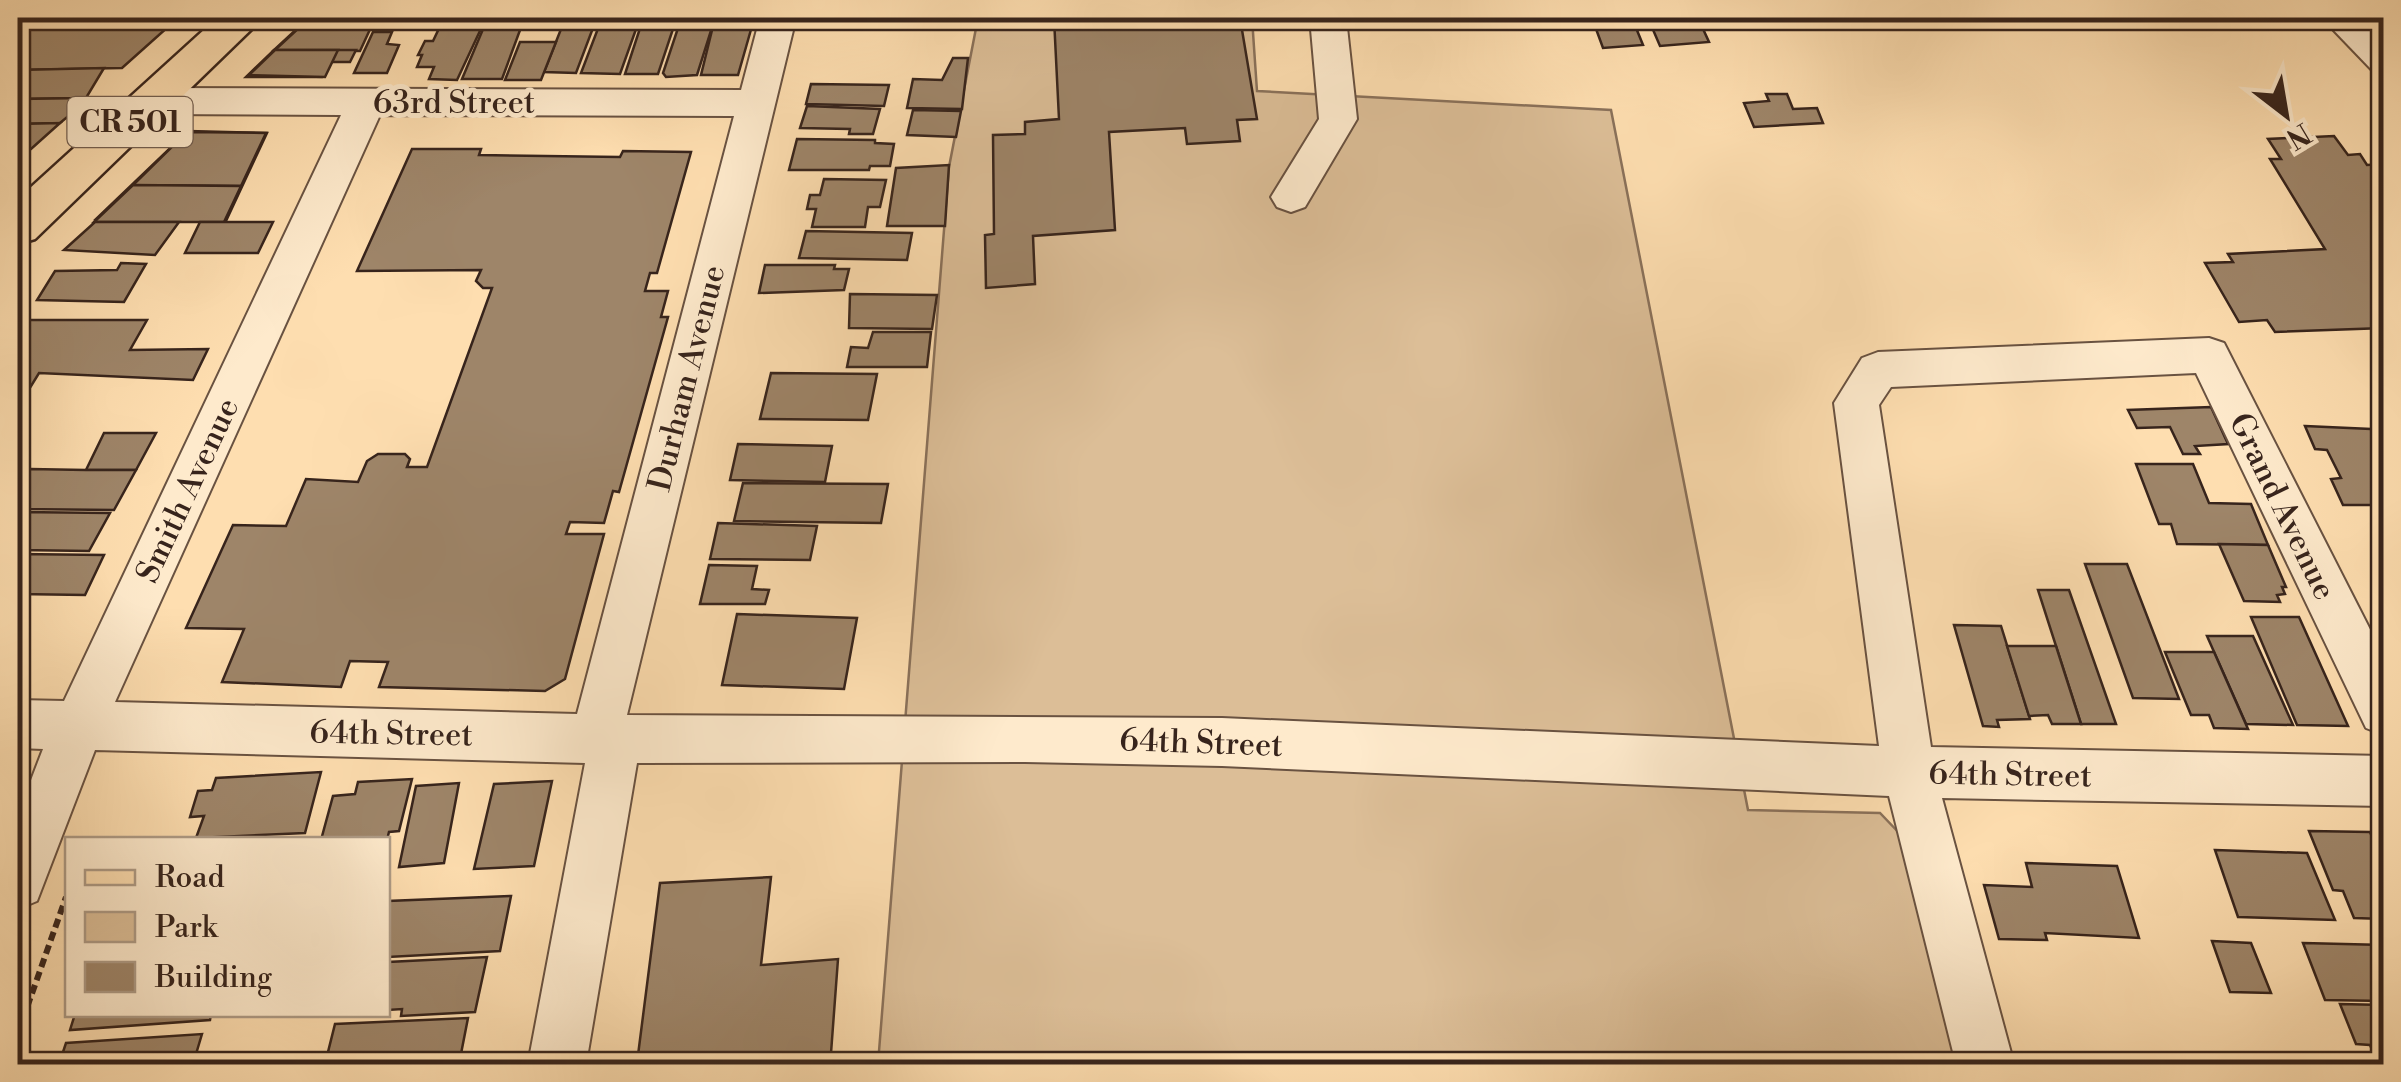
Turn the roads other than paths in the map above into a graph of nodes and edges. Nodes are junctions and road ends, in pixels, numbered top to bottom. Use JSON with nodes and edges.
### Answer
{"nodes":[{"id":1,"x":242,"y":18,"type":"edge"},
{"id":2,"x":778,"y":18,"type":"edge"},
{"id":3,"x":2340,"y":18,"type":"edge"},
{"id":4,"x":1329,"y":28,"type":"edge"},
{"id":5,"x":2384,"y":60,"type":"edge"},
{"id":6,"x":153,"y":101,"type":"junction"},
{"id":7,"x":366,"y":102,"type":"junction"},
{"id":8,"x":755,"y":103,"type":"junction"},
{"id":9,"x":1291,"y":197,"type":"dead end"},
{"id":10,"x":18,"y":226,"type":"edge"},
{"id":11,"x":2384,"y":711,"type":"edge"},
{"id":12,"x":18,"y":724,"type":"edge"},
{"id":13,"x":78,"y":726,"type":"junction"},
{"id":14,"x":606,"y":738,"type":"junction"},
{"id":15,"x":1909,"y":772,"type":"junction"},
{"id":16,"x":2384,"y":781,"type":"edge"},
{"id":17,"x":18,"y":882,"type":"edge"},
{"id":18,"x":557,"y":1064,"type":"edge"},
{"id":19,"x":1985,"y":1064,"type":"edge"}],
"edges":[{"from":1,"to":6,"type":"main road","number":"CR 501"},
{"from":2,"to":8,"type":"street","name":"Durham Avenue"},
{"from":3,"to":5,"type":"street"},
{"from":4,"to":9,"type":"street"},
{"from":6,"to":7,"type":"street","name":"63rd Street"},
{"from":6,"to":10,"type":"main road","number":"CR 501"},
{"from":7,"to":8,"type":"street","name":"63rd Street"},
{"from":7,"to":13,"type":"street","name":"Smith Avenue"},
{"from":8,"to":14,"type":"street","name":"Durham Avenue"},
{"from":11,"to":15,"type":"street","name":"Grand Avenue"},
{"from":12,"to":13,"type":"street","name":"64th Street"},
{"from":13,"to":14,"type":"street","name":"64th Street"},
{"from":13,"to":17,"type":"street","name":"Smith Avenue"},
{"from":14,"to":15,"type":"street","name":"64th Street"},
{"from":14,"to":18,"type":"street","name":"Durham Avenue"},
{"from":15,"to":16,"type":"street","name":"64th Street"},
{"from":15,"to":19,"type":"street"}]}
